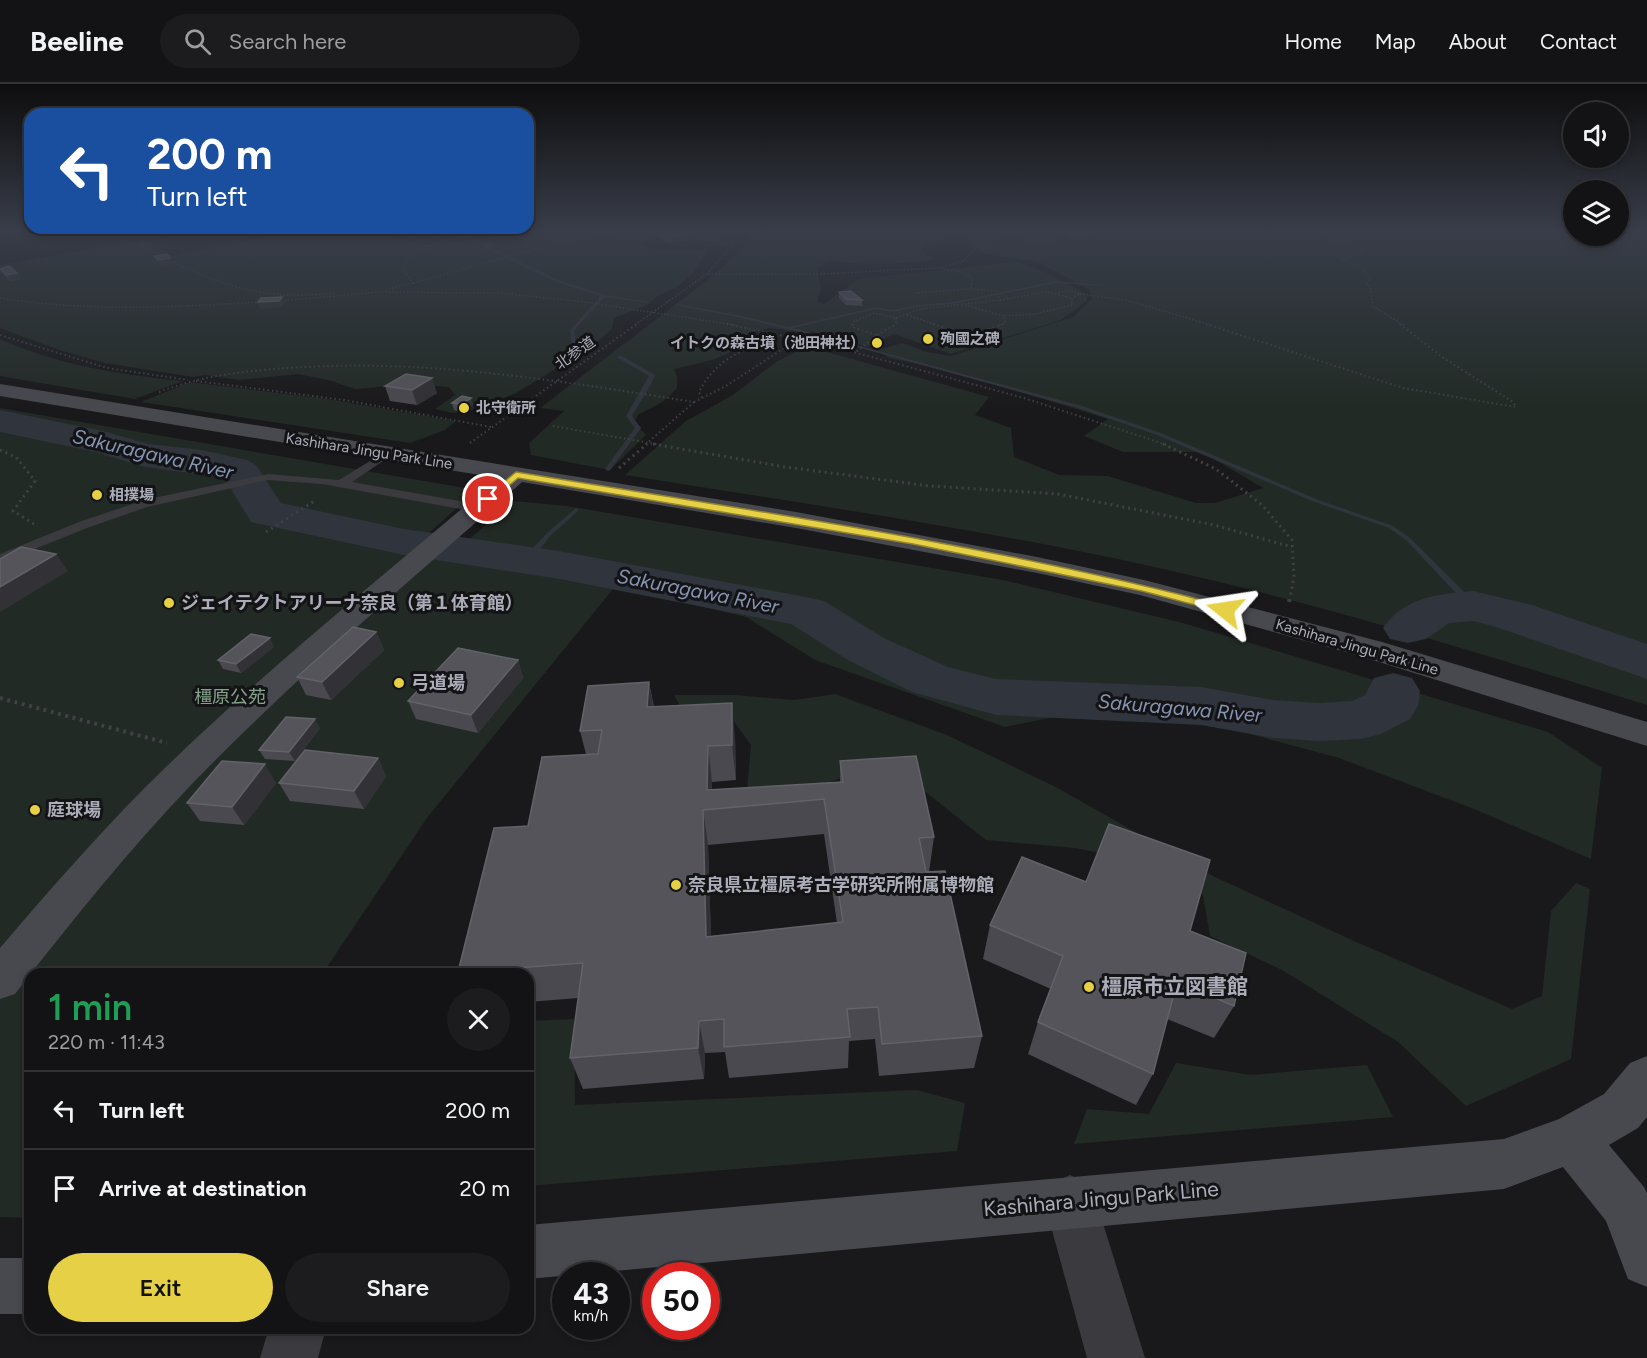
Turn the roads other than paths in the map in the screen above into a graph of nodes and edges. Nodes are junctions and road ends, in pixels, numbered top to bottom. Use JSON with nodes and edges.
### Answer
{"nodes":[{"id":1,"x":0,"y":390,"type":"edge"},
{"id":2,"x":388,"y":453,"type":"junction"},
{"id":3,"x":516,"y":475,"type":"junction"},
{"id":4,"x":342,"y":483,"type":"junction"},
{"id":5,"x":477,"y":508,"type":"junction"},
{"id":6,"x":0,"y":559,"type":"edge"},
{"id":7,"x":1647,"y":734,"type":"edge"},
{"id":8,"x":0,"y":980,"type":"edge"},
{"id":9,"x":1647,"y":1079,"type":"edge"},
{"id":10,"x":1572,"y":1139,"type":"junction"},
{"id":11,"x":1070,"y":1201,"type":"junction"},
{"id":12,"x":534,"y":1251,"type":"edge"},
{"id":13,"x":1647,"y":1260,"type":"edge"},
{"id":14,"x":0,"y":1286,"type":"edge"},
{"id":15,"x":24,"y":1286,"type":"edge"},
{"id":16,"x":296,"y":1334,"type":"edge"},
{"id":17,"x":289,"y":1358,"type":"edge"},
{"id":18,"x":1116,"y":1358,"type":"edge"}],
"edges":[{"from":1,"to":2,"type":"main road","name":"Kashihara Jingu Park Line"},
{"from":2,"to":3,"type":"main road","name":"Kashihara Jingu Park Line"},
{"from":2,"to":4,"type":"lane"},
{"from":3,"to":5,"type":"main road"},
{"from":3,"to":7,"type":"main road","name":"Kashihara Jingu Park Line"},
{"from":4,"to":5,"type":"lane"},
{"from":4,"to":6,"type":"lane"},
{"from":5,"to":8,"type":"main road"},
{"from":9,"to":10,"type":"main road","name":"Kashihara Jingu Park Line"},
{"from":10,"to":11,"type":"main road","name":"Kashihara Jingu Park Line"},
{"from":10,"to":13,"type":"main road"},
{"from":11,"to":12,"type":"main road","name":"Kashihara Jingu Park Line"},
{"from":11,"to":18,"type":"street"},
{"from":14,"to":15,"type":"main road"},
{"from":16,"to":17,"type":"street"}]}
